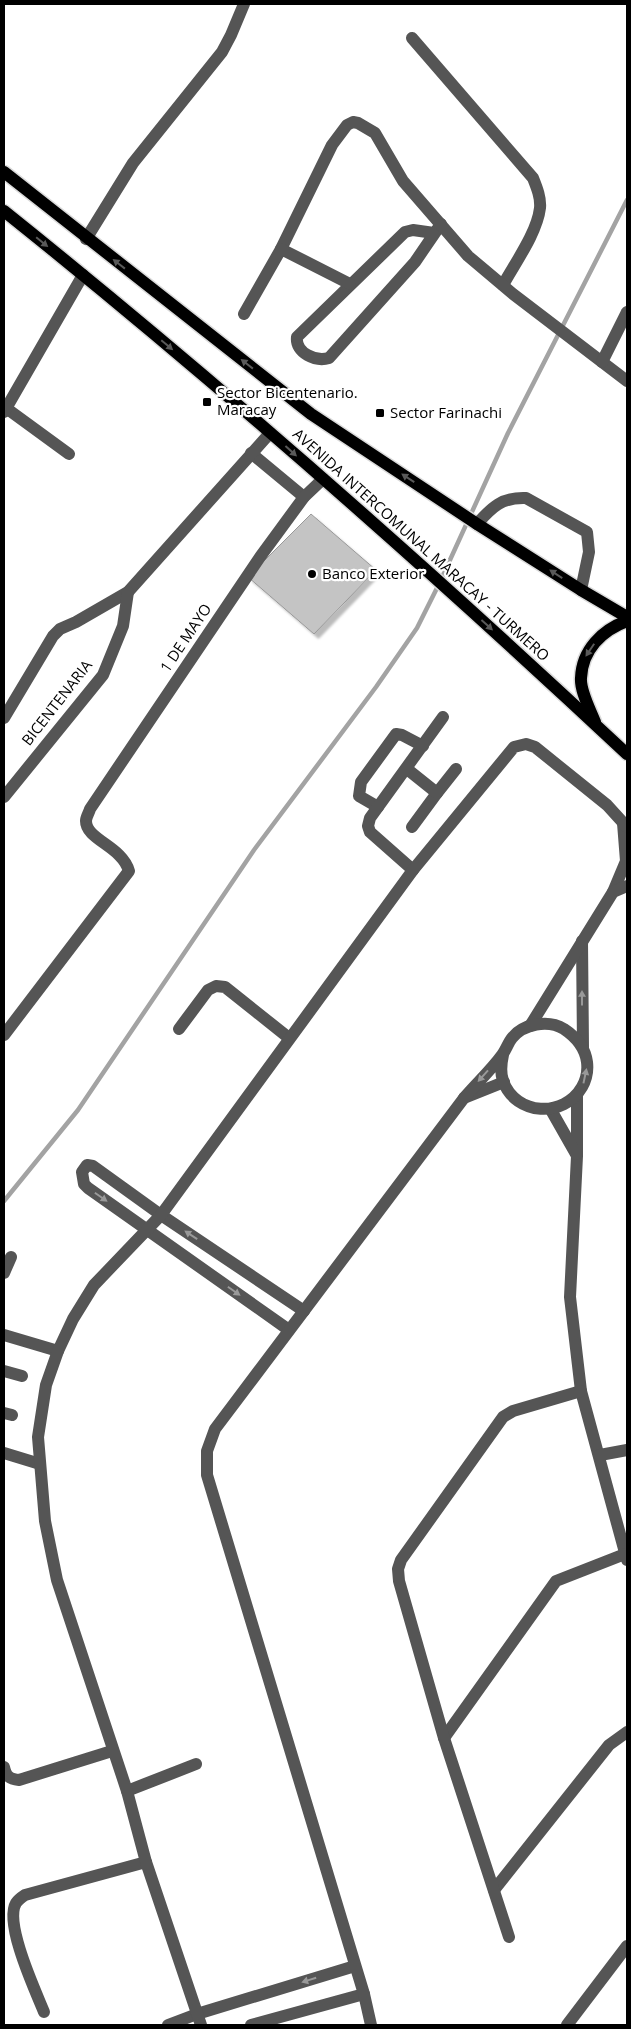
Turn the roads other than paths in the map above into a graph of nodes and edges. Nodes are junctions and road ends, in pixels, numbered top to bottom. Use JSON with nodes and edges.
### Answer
{"nodes":[{"id":1,"x":244,"y":4,"type":"edge"},
{"id":2,"x":412,"y":38,"type":"dead end"},
{"id":3,"x":4,"y":172,"type":"edge"},
{"id":4,"x":4,"y":211,"type":"edge"},
{"id":5,"x":437,"y":229,"type":"junction"},
{"id":6,"x":86,"y":239,"type":"junction"},
{"id":7,"x":281,"y":249,"type":"junction"},
{"id":8,"x":83,"y":275,"type":"junction"},
{"id":9,"x":350,"y":284,"type":"junction"},
{"id":10,"x":503,"y":285,"type":"junction"},
{"id":11,"x":627,"y":312,"type":"edge"},
{"id":12,"x":244,"y":314,"type":"dead end"},
{"id":13,"x":602,"y":362,"type":"junction"},
{"id":14,"x":627,"y":381,"type":"edge"},
{"id":15,"x":5,"y":410,"type":"edge"},
{"id":16,"x":270,"y":432,"type":"junction"},
{"id":17,"x":250,"y":453,"type":"junction"},
{"id":18,"x":69,"y":454,"type":"dead end"},
{"id":19,"x":323,"y":479,"type":"junction"},
{"id":20,"x":304,"y":497,"type":"junction"},
{"id":21,"x":475,"y":523,"type":"junction"},
{"id":22,"x":581,"y":590,"type":"junction"},
{"id":23,"x":128,"y":592,"type":"junction"},
{"id":24,"x":627,"y":617,"type":"edge"},
{"id":25,"x":627,"y":621,"type":"edge"},
{"id":26,"x":443,"y":717,"type":"dead end"},
{"id":27,"x":4,"y":718,"type":"edge"},
{"id":28,"x":596,"y":725,"type":"junction"},
{"id":29,"x":422,"y":746,"type":"junction"},
{"id":30,"x":627,"y":754,"type":"edge"},
{"id":31,"x":407,"y":769,"type":"junction"},
{"id":32,"x":456,"y":769,"type":"dead end"},
{"id":33,"x":6,"y":790,"type":"edge"},
{"id":34,"x":437,"y":793,"type":"junction"},
{"id":35,"x":378,"y":807,"type":"junction"},
{"id":36,"x":625,"y":825,"type":"edge"},
{"id":37,"x":412,"y":827,"type":"dead end"},
{"id":38,"x":413,"y":870,"type":"junction"},
{"id":39,"x":627,"y":886,"type":"edge"},
{"id":40,"x":613,"y":892,"type":"junction"},
{"id":41,"x":582,"y":941,"type":"junction"},
{"id":42,"x":530,"y":1026,"type":"junction"},
{"id":43,"x":179,"y":1029,"type":"dead end"},
{"id":44,"x":4,"y":1035,"type":"edge"},
{"id":45,"x":289,"y":1038,"type":"junction"},
{"id":46,"x":583,"y":1047,"type":"junction"},
{"id":47,"x":502,"y":1055,"type":"junction"},
{"id":48,"x":504,"y":1082,"type":"junction"},
{"id":49,"x":577,"y":1095,"type":"junction"},
{"id":50,"x":464,"y":1098,"type":"junction"},
{"id":51,"x":552,"y":1110,"type":"junction"},
{"id":52,"x":578,"y":1156,"type":"junction"},
{"id":53,"x":161,"y":1215,"type":"junction"},
{"id":54,"x":148,"y":1230,"type":"junction"},
{"id":55,"x":11,"y":1257,"type":"dead end"},
{"id":56,"x":4,"y":1272,"type":"edge"},
{"id":57,"x":304,"y":1311,"type":"junction"},
{"id":58,"x":289,"y":1330,"type":"junction"},
{"id":59,"x":4,"y":1335,"type":"edge"},
{"id":60,"x":58,"y":1351,"type":"junction"},
{"id":61,"x":4,"y":1371,"type":"edge"},
{"id":62,"x":22,"y":1376,"type":"dead end"},
{"id":63,"x":581,"y":1391,"type":"junction"},
{"id":64,"x":627,"y":1450,"type":"edge"},
{"id":65,"x":4,"y":1453,"type":"edge"},
{"id":66,"x":600,"y":1456,"type":"junction"},
{"id":67,"x":40,"y":1464,"type":"junction"},
{"id":68,"x":626,"y":1557,"type":"edge"},
{"id":69,"x":627,"y":1732,"type":"edge"},
{"id":70,"x":444,"y":1738,"type":"junction"},
{"id":71,"x":112,"y":1751,"type":"junction"},
{"id":72,"x":196,"y":1764,"type":"dead end"},
{"id":73,"x":4,"y":1767,"type":"edge"},
{"id":74,"x":126,"y":1792,"type":"junction"},
{"id":75,"x":146,"y":1862,"type":"junction"},
{"id":76,"x":494,"y":1890,"type":"junction"},
{"id":77,"x":509,"y":1937,"type":"dead end"},
{"id":78,"x":627,"y":1946,"type":"edge"},
{"id":79,"x":355,"y":1966,"type":"junction"},
{"id":80,"x":364,"y":1994,"type":"junction"},
{"id":81,"x":44,"y":2012,"type":"dead end"},
{"id":82,"x":199,"y":2020,"type":"edge"},
{"id":83,"x":168,"y":2025,"type":"edge"},
{"id":84,"x":251,"y":2025,"type":"edge"},
{"id":85,"x":371,"y":2025,"type":"edge"},
{"id":86,"x":567,"y":2025,"type":"edge"}],
"edges":[{"from":1,"to":6,"type":"street"},
{"from":2,"to":10,"type":"street"},
{"from":3,"to":6,"type":"main road","name":"AVENIDA INTERCOMUNAL MARACAY - TURMERO"},
{"from":4,"to":8,"type":"main road","name":"AVENIDA INTERCOMUNAL MARACAY - TURMERO","one_way":true},
{"from":5,"to":7,"type":"street"},
{"from":5,"to":9,"type":"street"},
{"from":5,"to":9,"type":"street"},
{"from":5,"to":10,"type":"street"},
{"from":21,"to":6,"type":"main road","name":"AVENIDA INTERCOMUNAL MARACAY - TURMERO","one_way":true},
{"from":7,"to":9,"type":"street"},
{"from":7,"to":12,"type":"street"},
{"from":8,"to":15,"type":"street"},
{"from":8,"to":16,"type":"main road","name":"AVENIDA INTERCOMUNAL MARACAY - TURMERO","one_way":true},
{"from":10,"to":13,"type":"street"},
{"from":11,"to":13,"type":"street"},
{"from":13,"to":14,"type":"street"},
{"from":15,"to":18,"type":"street"},
{"from":16,"to":17,"type":"street"},
{"from":16,"to":19,"type":"main road","name":"AVENIDA INTERCOMUNAL MARACAY - TURMERO","one_way":true},
{"from":17,"to":20,"type":"street"},
{"from":17,"to":23,"type":"street"},
{"from":19,"to":20,"type":"street","name":"1 DE MAYO"},
{"from":19,"to":28,"type":"main road","name":"AVENIDA INTERCOMUNAL MARACAY - TURMERO","one_way":true},
{"from":20,"to":44,"type":"street","name":"1 DE MAYO"},
{"from":22,"to":21,"type":"main road","name":"AVENIDA INTERCOMUNAL MARACAY - TURMERO","one_way":true},
{"from":21,"to":22,"type":"street"},
{"from":22,"to":24,"type":"main road","name":"AVENIDA INTERCOMUNAL MARACAY - TURMERO"},
{"from":23,"to":27,"type":"street"},
{"from":23,"to":33,"type":"street","name":"BICENTENARIA"},
{"from":25,"to":28,"type":"main road","one_way":true},
{"from":26,"to":29,"type":"street"},
{"from":28,"to":30,"type":"main road","name":"AVENIDA INTERCOMUNAL MARACAY - TURMERO"},
{"from":29,"to":31,"type":"street"},
{"from":29,"to":35,"type":"street"},
{"from":31,"to":34,"type":"street"},
{"from":31,"to":35,"type":"street"},
{"from":32,"to":34,"type":"street"},
{"from":34,"to":37,"type":"street"},
{"from":35,"to":38,"type":"street"},
{"from":36,"to":38,"type":"street"},
{"from":36,"to":40,"type":"street"},
{"from":38,"to":45,"type":"street"},
{"from":39,"to":40,"type":"street"},
{"from":40,"to":41,"type":"street"},
{"from":41,"to":42,"type":"street"},
{"from":46,"to":41,"type":"street","one_way":true},
{"from":42,"to":46,"type":"street"},
{"from":42,"to":47,"type":"street"},
{"from":43,"to":45,"type":"street"},
{"from":45,"to":53,"type":"street"},
{"from":49,"to":46,"type":"street","one_way":true},
{"from":47,"to":48,"type":"street"},
{"from":47,"to":50,"type":"street","one_way":true},
{"from":48,"to":50,"type":"street"},
{"from":48,"to":51,"type":"street"},
{"from":49,"to":51,"type":"street"},
{"from":49,"to":52,"type":"street"},
{"from":50,"to":57,"type":"street"},
{"from":51,"to":52,"type":"street"},
{"from":52,"to":63,"type":"street"},
{"from":53,"to":54,"type":"street"},
{"from":53,"to":54,"type":"street","one_way":true},
{"from":57,"to":53,"type":"street","one_way":true},
{"from":54,"to":58,"type":"street","one_way":true},
{"from":54,"to":60,"type":"street"},
{"from":55,"to":56,"type":"street"},
{"from":57,"to":58,"type":"street"},
{"from":58,"to":79,"type":"street"},
{"from":59,"to":60,"type":"street"},
{"from":60,"to":67,"type":"street"},
{"from":61,"to":62,"type":"street"},
{"from":63,"to":66,"type":"street"},
{"from":63,"to":70,"type":"street"},
{"from":64,"to":66,"type":"street"},
{"from":65,"to":67,"type":"street"},
{"from":66,"to":68,"type":"street"},
{"from":67,"to":71,"type":"street"},
{"from":68,"to":70,"type":"street"},
{"from":69,"to":76,"type":"street"},
{"from":70,"to":76,"type":"street"},
{"from":71,"to":73,"type":"street"},
{"from":71,"to":74,"type":"street"},
{"from":72,"to":74,"type":"street"},
{"from":74,"to":75,"type":"street"},
{"from":75,"to":81,"type":"street"},
{"from":75,"to":82,"type":"street"},
{"from":76,"to":77,"type":"street"},
{"from":78,"to":86,"type":"street"},
{"from":79,"to":80,"type":"street"},
{"from":79,"to":82,"type":"street","one_way":true},
{"from":80,"to":84,"type":"street"},
{"from":80,"to":85,"type":"street"},
{"from":82,"to":83,"type":"street"}]}
